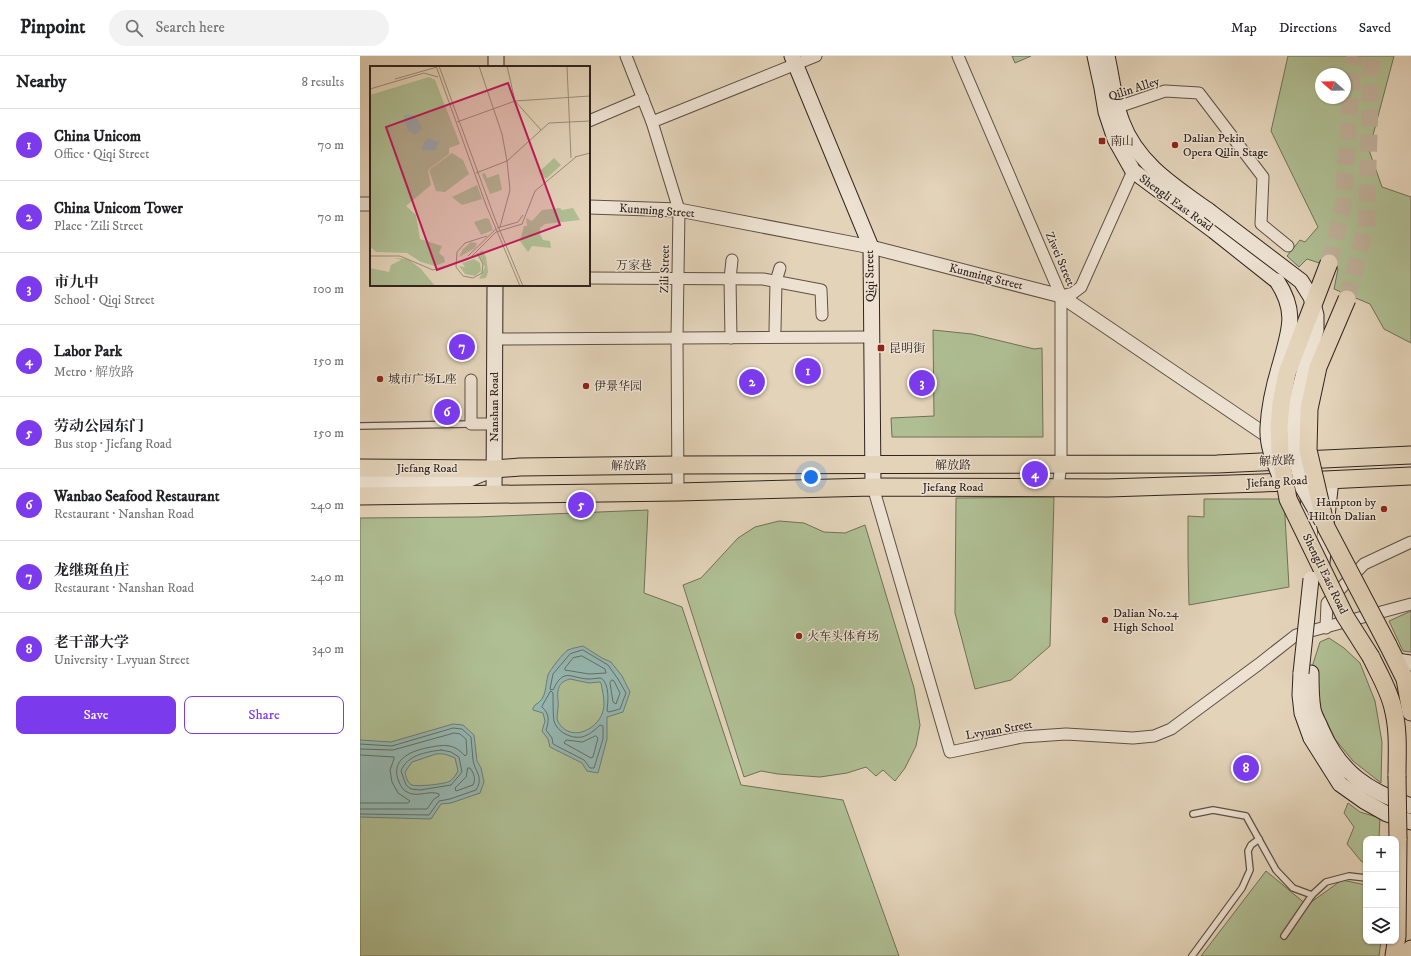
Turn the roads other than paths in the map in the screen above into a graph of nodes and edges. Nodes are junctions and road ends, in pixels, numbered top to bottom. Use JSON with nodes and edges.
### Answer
{"nodes":[{"id":1,"x":626,"y":56,"type":"edge"},
{"id":2,"x":816,"y":56,"type":"edge"},
{"id":3,"x":958,"y":56,"type":"edge"},
{"id":4,"x":1095,"y":56,"type":"edge"},
{"id":5,"x":1107,"y":56,"type":"edge"},
{"id":6,"x":794,"y":60,"type":"edge"},
{"id":7,"x":642,"y":98,"type":"junction"},
{"id":8,"x":1111,"y":110,"type":"junction"},
{"id":9,"x":590,"y":120,"type":"edge"},
{"id":10,"x":652,"y":122,"type":"junction"},
{"id":11,"x":1133,"y":171,"type":"junction"},
{"id":12,"x":590,"y":207,"type":"edge"},
{"id":13,"x":679,"y":210,"type":"junction"},
{"id":14,"x":1288,"y":246,"type":"dead end"},
{"id":15,"x":871,"y":247,"type":"junction"},
{"id":16,"x":732,"y":260,"type":"dead end"},
{"id":17,"x":1329,"y":263,"type":"tunnel mouth"},
{"id":18,"x":780,"y":268,"type":"dead end"},
{"id":19,"x":590,"y":278,"type":"edge"},
{"id":20,"x":678,"y":278,"type":"junction"},
{"id":21,"x":730,"y":279,"type":"junction"},
{"id":22,"x":776,"y":281,"type":"junction"},
{"id":23,"x":495,"y":286,"type":"edge"},
{"id":24,"x":1061,"y":296,"type":"junction"},
{"id":25,"x":1347,"y":299,"type":"tunnel mouth"},
{"id":26,"x":822,"y":315,"type":"dead end"},
{"id":27,"x":775,"y":330,"type":"dead end"},
{"id":28,"x":871,"y":337,"type":"junction"},
{"id":29,"x":677,"y":338,"type":"junction"},
{"id":30,"x":731,"y":338,"type":"junction"},
{"id":31,"x":494,"y":339,"type":"junction"},
{"id":32,"x":471,"y":380,"type":"dead end"},
{"id":33,"x":471,"y":424,"type":"junction"},
{"id":34,"x":494,"y":424,"type":"junction"},
{"id":35,"x":360,"y":426,"type":"edge"},
{"id":36,"x":1411,"y":455,"type":"edge"},
{"id":37,"x":1303,"y":460,"type":"junction"},
{"id":38,"x":873,"y":464,"type":"junction"},
{"id":39,"x":678,"y":465,"type":"junction"},
{"id":40,"x":1061,"y":465,"type":"junction"},
{"id":41,"x":360,"y":468,"type":"edge"},
{"id":42,"x":494,"y":469,"type":"junction"},
{"id":43,"x":1411,"y":476,"type":"edge"},
{"id":44,"x":1308,"y":480,"type":"junction"},
{"id":45,"x":1331,"y":480,"type":"junction"},
{"id":46,"x":360,"y":483,"type":"edge"},
{"id":47,"x":873,"y":487,"type":"junction"},
{"id":48,"x":1058,"y":488,"type":"junction"},
{"id":49,"x":678,"y":492,"type":"junction"},
{"id":50,"x":494,"y":494,"type":"junction"},
{"id":51,"x":360,"y":496,"type":"edge"},
{"id":52,"x":1288,"y":498,"type":"junction"},
{"id":53,"x":1326,"y":527,"type":"junction"},
{"id":54,"x":1411,"y":542,"type":"edge"},
{"id":55,"x":1315,"y":580,"type":"junction"},
{"id":56,"x":1411,"y":604,"type":"edge"},
{"id":57,"x":1326,"y":628,"type":"junction"},
{"id":58,"x":1404,"y":662,"type":"edge"},
{"id":59,"x":1306,"y":673,"type":"junction"},
{"id":60,"x":1411,"y":712,"type":"edge"},
{"id":61,"x":1411,"y":806,"type":"edge"},
{"id":62,"x":1193,"y":814,"type":"dead end"},
{"id":63,"x":1411,"y":822,"type":"edge"},
{"id":64,"x":1259,"y":839,"type":"junction"},
{"id":65,"x":1397,"y":872,"type":"edge"},
{"id":66,"x":1363,"y":878,"type":"edge"},
{"id":67,"x":1312,"y":896,"type":"junction"},
{"id":68,"x":1397,"y":908,"type":"edge"},
{"id":69,"x":1284,"y":936,"type":"dead end"},
{"id":70,"x":1411,"y":949,"type":"edge"},
{"id":71,"x":1192,"y":956,"type":"edge"},
{"id":72,"x":1394,"y":956,"type":"edge"},
{"id":73,"x":1410,"y":956,"type":"edge"}],
"edges":[{"from":1,"to":7,"type":"street","name":"Zili Street"},
{"from":2,"to":6,"type":"street"},
{"from":3,"to":24,"type":"street","name":"Ziwei Street"},
{"from":4,"to":8,"type":"main road","name":"Shengli East Road"},
{"from":5,"to":8,"type":"main road"},
{"from":6,"to":10,"type":"street"},
{"from":6,"to":15,"type":"main road","name":"Qiqi Street"},
{"from":7,"to":9,"type":"street"},
{"from":7,"to":10,"type":"street","name":"Zili Street"},
{"from":8,"to":11,"type":"main road","name":"Shengli East Road"},
{"from":8,"to":14,"type":"street","name":"Qilin Alley"},
{"from":8,"to":53,"type":"main road","bridge":true},
{"from":10,"to":13,"type":"street","name":"Zili Street"},
{"from":11,"to":24,"type":"street"},
{"from":11,"to":52,"type":"main road","name":"Shengli East Road","bridge":true},
{"from":12,"to":13,"type":"street","name":"Kunming Street"},
{"from":13,"to":15,"type":"street","name":"Kunming Street"},
{"from":13,"to":20,"type":"street","name":"Zili Street"},
{"from":15,"to":24,"type":"street","name":"Kunming Street"},
{"from":15,"to":28,"type":"main road","name":"Qiqi Street"},
{"from":16,"to":21,"type":"street"},
{"from":17,"to":52,"type":"main road","name":"Shengli East Road","bridge":true},
{"from":18,"to":22,"type":"street"},
{"from":19,"to":20,"type":"street","name":"万家巷"},
{"from":20,"to":21,"type":"street","name":"万家巷"},
{"from":20,"to":29,"type":"street","name":"Zili Street"},
{"from":21,"to":22,"type":"street","name":"万家巷"},
{"from":21,"to":30,"type":"street"},
{"from":22,"to":26,"type":"street","name":"万家巷"},
{"from":22,"to":27,"type":"street"},
{"from":23,"to":31,"type":"main road","name":"Nanshan Road"},
{"from":24,"to":37,"type":"street","name":"Kunming Street"},
{"from":24,"to":40,"type":"street","name":"Ziwei Street"},
{"from":25,"to":53,"type":"main road","bridge":true},
{"from":28,"to":30,"type":"street"},
{"from":28,"to":38,"type":"main road","name":"Qiqi Street"},
{"from":29,"to":30,"type":"street"},
{"from":29,"to":31,"type":"street"},
{"from":29,"to":39,"type":"street","name":"Zili Street"},
{"from":31,"to":34,"type":"main road","name":"Nanshan Road"},
{"from":32,"to":33,"type":"street"},
{"from":33,"to":34,"type":"street"},
{"from":33,"to":35,"type":"lane"},
{"from":34,"to":42,"type":"main road","name":"Nanshan Road"},
{"from":36,"to":37,"type":"main road","name":"解放路"},
{"from":37,"to":40,"type":"main road","name":"解放路"},
{"from":37,"to":45,"type":"street","name":"Kunming Street"},
{"from":38,"to":39,"type":"main road","name":"解放路"},
{"from":38,"to":40,"type":"main road","name":"解放路"},
{"from":38,"to":47,"type":"main road","name":"Qiqi Street"},
{"from":39,"to":42,"type":"main road","name":"解放路"},
{"from":39,"to":49,"type":"street","name":"Zili Street"},
{"from":40,"to":48,"type":"street","name":"Ziwei Street"},
{"from":41,"to":42,"type":"main road","name":"Jiefang Road"},
{"from":42,"to":46,"type":"main road"},
{"from":42,"to":50,"type":"main road","name":"Nanshan Road"},
{"from":43,"to":45,"type":"main road","name":"Jiefang Road"},
{"from":44,"to":45,"type":"main road","name":"Jiefang Road"},
{"from":44,"to":48,"type":"main road","name":"Jiefang Road"},
{"from":44,"to":55,"type":"main road"},
{"from":45,"to":55,"type":"main road"},
{"from":47,"to":48,"type":"main road","name":"Jiefang Road"},
{"from":47,"to":49,"type":"main road","name":"Jiefang Road"},
{"from":47,"to":57,"type":"street","name":"Lvyuan Street"},
{"from":49,"to":50,"type":"main road","name":"Jiefang Road"},
{"from":50,"to":51,"type":"main road"},
{"from":52,"to":65,"type":"main road","name":"Shengli East Road","bridge":true},
{"from":53,"to":58,"type":"main road","bridge":true},
{"from":54,"to":57,"type":"street"},
{"from":55,"to":59,"type":"main road"},
{"from":56,"to":57,"type":"street"},
{"from":58,"to":60,"type":"main road"},
{"from":59,"to":61,"type":"main road"},
{"from":59,"to":63,"type":"main road"},
{"from":62,"to":64,"type":"lane"},
{"from":64,"to":67,"type":"lane"},
{"from":64,"to":71,"type":"lane"},
{"from":66,"to":67,"type":"lane"},
{"from":67,"to":69,"type":"lane"},
{"from":68,"to":72,"type":"main road","name":"Shengli East Road"},
{"from":70,"to":73,"type":"main road"}]}
